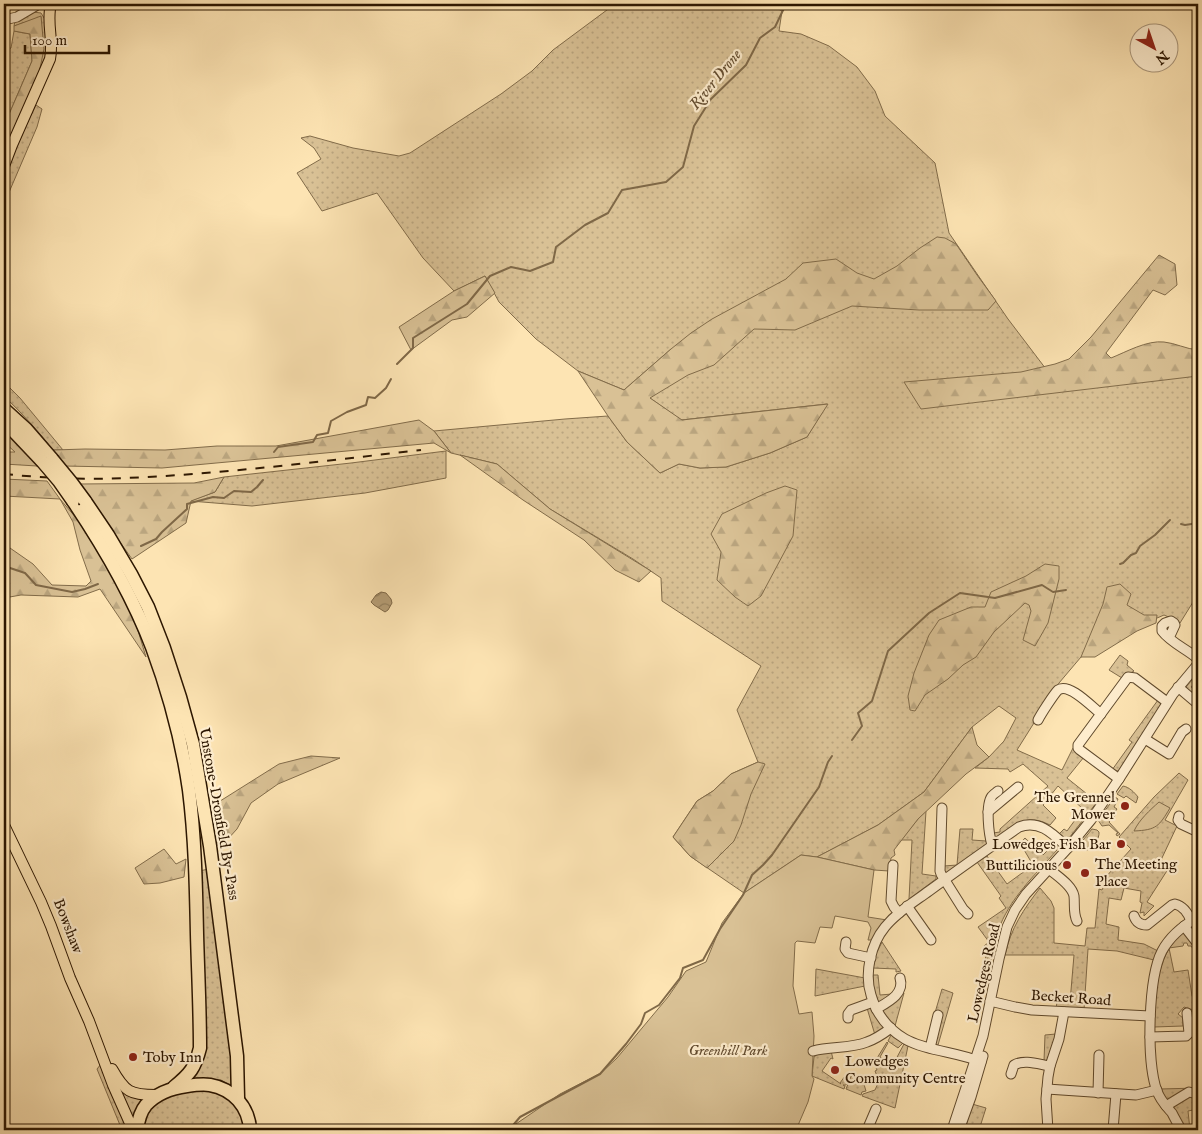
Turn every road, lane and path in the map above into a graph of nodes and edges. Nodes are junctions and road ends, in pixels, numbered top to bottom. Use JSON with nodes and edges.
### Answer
{"nodes":[{"id":1,"x":38,"y":4,"type":"edge"},
{"id":2,"x":50,"y":7,"type":"edge"},
{"id":3,"x":4,"y":20,"type":"edge"},
{"id":4,"x":4,"y":166,"type":"edge"},
{"id":5,"x":4,"y":409,"type":"edge"},
{"id":6,"x":4,"y":421,"type":"edge"},
{"id":7,"x":47,"y":460,"type":"junction"},
{"id":8,"x":79,"y":501,"type":"junction"},
{"id":9,"x":1169,"y":638,"type":"dead end"},
{"id":10,"x":1198,"y":659,"type":"edge"},
{"id":11,"x":1198,"y":664,"type":"edge"},
{"id":12,"x":1178,"y":687,"type":"junction"},
{"id":13,"x":1168,"y":702,"type":"junction"},
{"id":14,"x":1198,"y":704,"type":"edge"},
{"id":15,"x":1101,"y":714,"type":"junction"},
{"id":16,"x":1038,"y":720,"type":"dead end"},
{"id":17,"x":1186,"y":729,"type":"dead end"},
{"id":18,"x":1145,"y":739,"type":"junction"},
{"id":19,"x":1119,"y":779,"type":"junction"},
{"id":20,"x":1018,"y":788,"type":"dead end"},
{"id":21,"x":998,"y":791,"type":"dead end"},
{"id":22,"x":942,"y":808,"type":"dead end"},
{"id":23,"x":988,"y":812,"type":"junction"},
{"id":24,"x":1179,"y":816,"type":"dead end"},
{"id":25,"x":4,"y":825,"type":"edge"},
{"id":26,"x":1198,"y":832,"type":"edge"},
{"id":27,"x":992,"y":845,"type":"junction"},
{"id":28,"x":1068,"y":848,"type":"junction"},
{"id":29,"x":893,"y":865,"type":"dead end"},
{"id":30,"x":1049,"y":869,"type":"junction"},
{"id":31,"x":944,"y":879,"type":"junction"},
{"id":32,"x":907,"y":906,"type":"junction"},
{"id":33,"x":899,"y":913,"type":"junction"},
{"id":34,"x":968,"y":914,"type":"dead end"},
{"id":35,"x":1134,"y":916,"type":"dead end"},
{"id":36,"x":1077,"y":921,"type":"dead end"},
{"id":37,"x":1191,"y":921,"type":"edge"},
{"id":38,"x":931,"y":940,"type":"dead end"},
{"id":39,"x":846,"y":942,"type":"dead end"},
{"id":40,"x":1198,"y":944,"type":"edge"},
{"id":41,"x":871,"y":958,"type":"junction"},
{"id":42,"x":900,"y":978,"type":"dead end"},
{"id":43,"x":990,"y":1001,"type":"junction"},
{"id":44,"x":874,"y":1005,"type":"junction"},
{"id":45,"x":1064,"y":1012,"type":"junction"},
{"id":46,"x":1186,"y":1012,"type":"dead end"},
{"id":47,"x":938,"y":1014,"type":"dead end"},
{"id":48,"x":1150,"y":1016,"type":"junction"},
{"id":49,"x":848,"y":1018,"type":"dead end"},
{"id":50,"x":891,"y":1028,"type":"junction"},
{"id":51,"x":1150,"y":1037,"type":"junction"},
{"id":52,"x":96,"y":1042,"type":"junction"},
{"id":53,"x":930,"y":1048,"type":"junction"},
{"id":54,"x":813,"y":1051,"type":"dead end"},
{"id":55,"x":1099,"y":1055,"type":"dead end"},
{"id":56,"x":978,"y":1061,"type":"junction"},
{"id":57,"x":1050,"y":1066,"type":"junction"},
{"id":58,"x":1012,"y":1074,"type":"dead end"},
{"id":59,"x":174,"y":1087,"type":"junction"},
{"id":60,"x":1046,"y":1089,"type":"junction"},
{"id":61,"x":1156,"y":1090,"type":"junction"},
{"id":62,"x":1098,"y":1093,"type":"junction"},
{"id":63,"x":1116,"y":1094,"type":"junction"},
{"id":64,"x":1197,"y":1094,"type":"edge"},
{"id":65,"x":156,"y":1095,"type":"junction"},
{"id":66,"x":238,"y":1098,"type":"junction"},
{"id":67,"x":1166,"y":1106,"type":"junction"},
{"id":68,"x":876,"y":1109,"type":"dead end"},
{"id":69,"x":870,"y":1129,"type":"edge"},
{"id":70,"x":958,"y":1129,"type":"edge"},
{"id":71,"x":133,"y":1130,"type":"edge"},
{"id":72,"x":137,"y":1130,"type":"edge"},
{"id":73,"x":250,"y":1130,"type":"edge"},
{"id":74,"x":1048,"y":1130,"type":"edge"},
{"id":75,"x":1113,"y":1130,"type":"edge"},
{"id":76,"x":1181,"y":1130,"type":"edge"}],
"edges":[{"from":1,"to":2,"type":"street"},
{"from":1,"to":3,"type":"street"},
{"from":2,"to":4,"type":"main road"},
{"from":5,"to":7,"type":"highway","name":"Unstone-Dronfield By-Pass"},
{"from":6,"to":7,"type":"highway","name":"Unstone-Dronfield By-Pass"},
{"from":7,"to":8,"type":"highway","name":"Unstone-Dronfield By-Pass","bridge":true},
{"from":8,"to":59,"type":"highway","name":"Unstone-Dronfield By-Pass"},
{"from":8,"to":66,"type":"highway","name":"Unstone-Dronfield By-Pass"},
{"from":9,"to":10,"type":"street"},
{"from":11,"to":12,"type":"street","name":"Lowedges Road"},
{"from":12,"to":13,"type":"street","name":"Lowedges Road"},
{"from":12,"to":14,"type":"street"},
{"from":13,"to":15,"type":"street"},
{"from":13,"to":18,"type":"street","name":"Lowedges Road"},
{"from":15,"to":16,"type":"street"},
{"from":15,"to":19,"type":"street"},
{"from":17,"to":18,"type":"street"},
{"from":18,"to":19,"type":"street","name":"Lowedges Road"},
{"from":19,"to":28,"type":"street","name":"Lowedges Road"},
{"from":20,"to":23,"type":"street"},
{"from":21,"to":23,"type":"street"},
{"from":22,"to":31,"type":"street"},
{"from":23,"to":27,"type":"street"},
{"from":24,"to":26,"type":"street"},
{"from":25,"to":52,"type":"main road","name":"Bowshaw"},
{"from":27,"to":28,"type":"street"},
{"from":27,"to":31,"type":"street"},
{"from":28,"to":30,"type":"street","name":"Lowedges Road"},
{"from":29,"to":33,"type":"street"},
{"from":30,"to":36,"type":"street"},
{"from":30,"to":43,"type":"street","name":"Lowedges Road"},
{"from":31,"to":32,"type":"street"},
{"from":31,"to":34,"type":"street"},
{"from":32,"to":33,"type":"street"},
{"from":32,"to":38,"type":"street"},
{"from":33,"to":41,"type":"street"},
{"from":35,"to":37,"type":"street"},
{"from":37,"to":40,"type":"street"},
{"from":37,"to":48,"type":"street"},
{"from":39,"to":41,"type":"street"},
{"from":41,"to":44,"type":"street"},
{"from":42,"to":44,"type":"street"},
{"from":43,"to":45,"type":"street","name":"Becket Road"},
{"from":43,"to":56,"type":"street","name":"Lowedges Road"},
{"from":44,"to":49,"type":"street"},
{"from":44,"to":50,"type":"street"},
{"from":45,"to":48,"type":"street","name":"Becket Road"},
{"from":45,"to":57,"type":"street"},
{"from":46,"to":51,"type":"street"},
{"from":47,"to":53,"type":"street"},
{"from":48,"to":51,"type":"street"},
{"from":50,"to":53,"type":"street"},
{"from":50,"to":54,"type":"street"},
{"from":51,"to":61,"type":"street"},
{"from":52,"to":65,"type":"main road","name":"Bowshaw"},
{"from":52,"to":71,"type":"main road","name":"Bowshaw"},
{"from":53,"to":56,"type":"street"},
{"from":55,"to":62,"type":"street"},
{"from":56,"to":70,"type":"street","name":"Lowedges Road"},
{"from":57,"to":58,"type":"street"},
{"from":57,"to":60,"type":"street"},
{"from":59,"to":65,"type":"highway"},
{"from":59,"to":66,"type":"highway"},
{"from":60,"to":62,"type":"street"},
{"from":60,"to":74,"type":"street"},
{"from":61,"to":63,"type":"street"},
{"from":61,"to":67,"type":"street"},
{"from":62,"to":63,"type":"street"},
{"from":63,"to":75,"type":"street"},
{"from":64,"to":67,"type":"street"},
{"from":65,"to":72,"type":"highway"},
{"from":66,"to":73,"type":"highway"},
{"from":67,"to":76,"type":"street"},
{"from":68,"to":69,"type":"street"}]}
